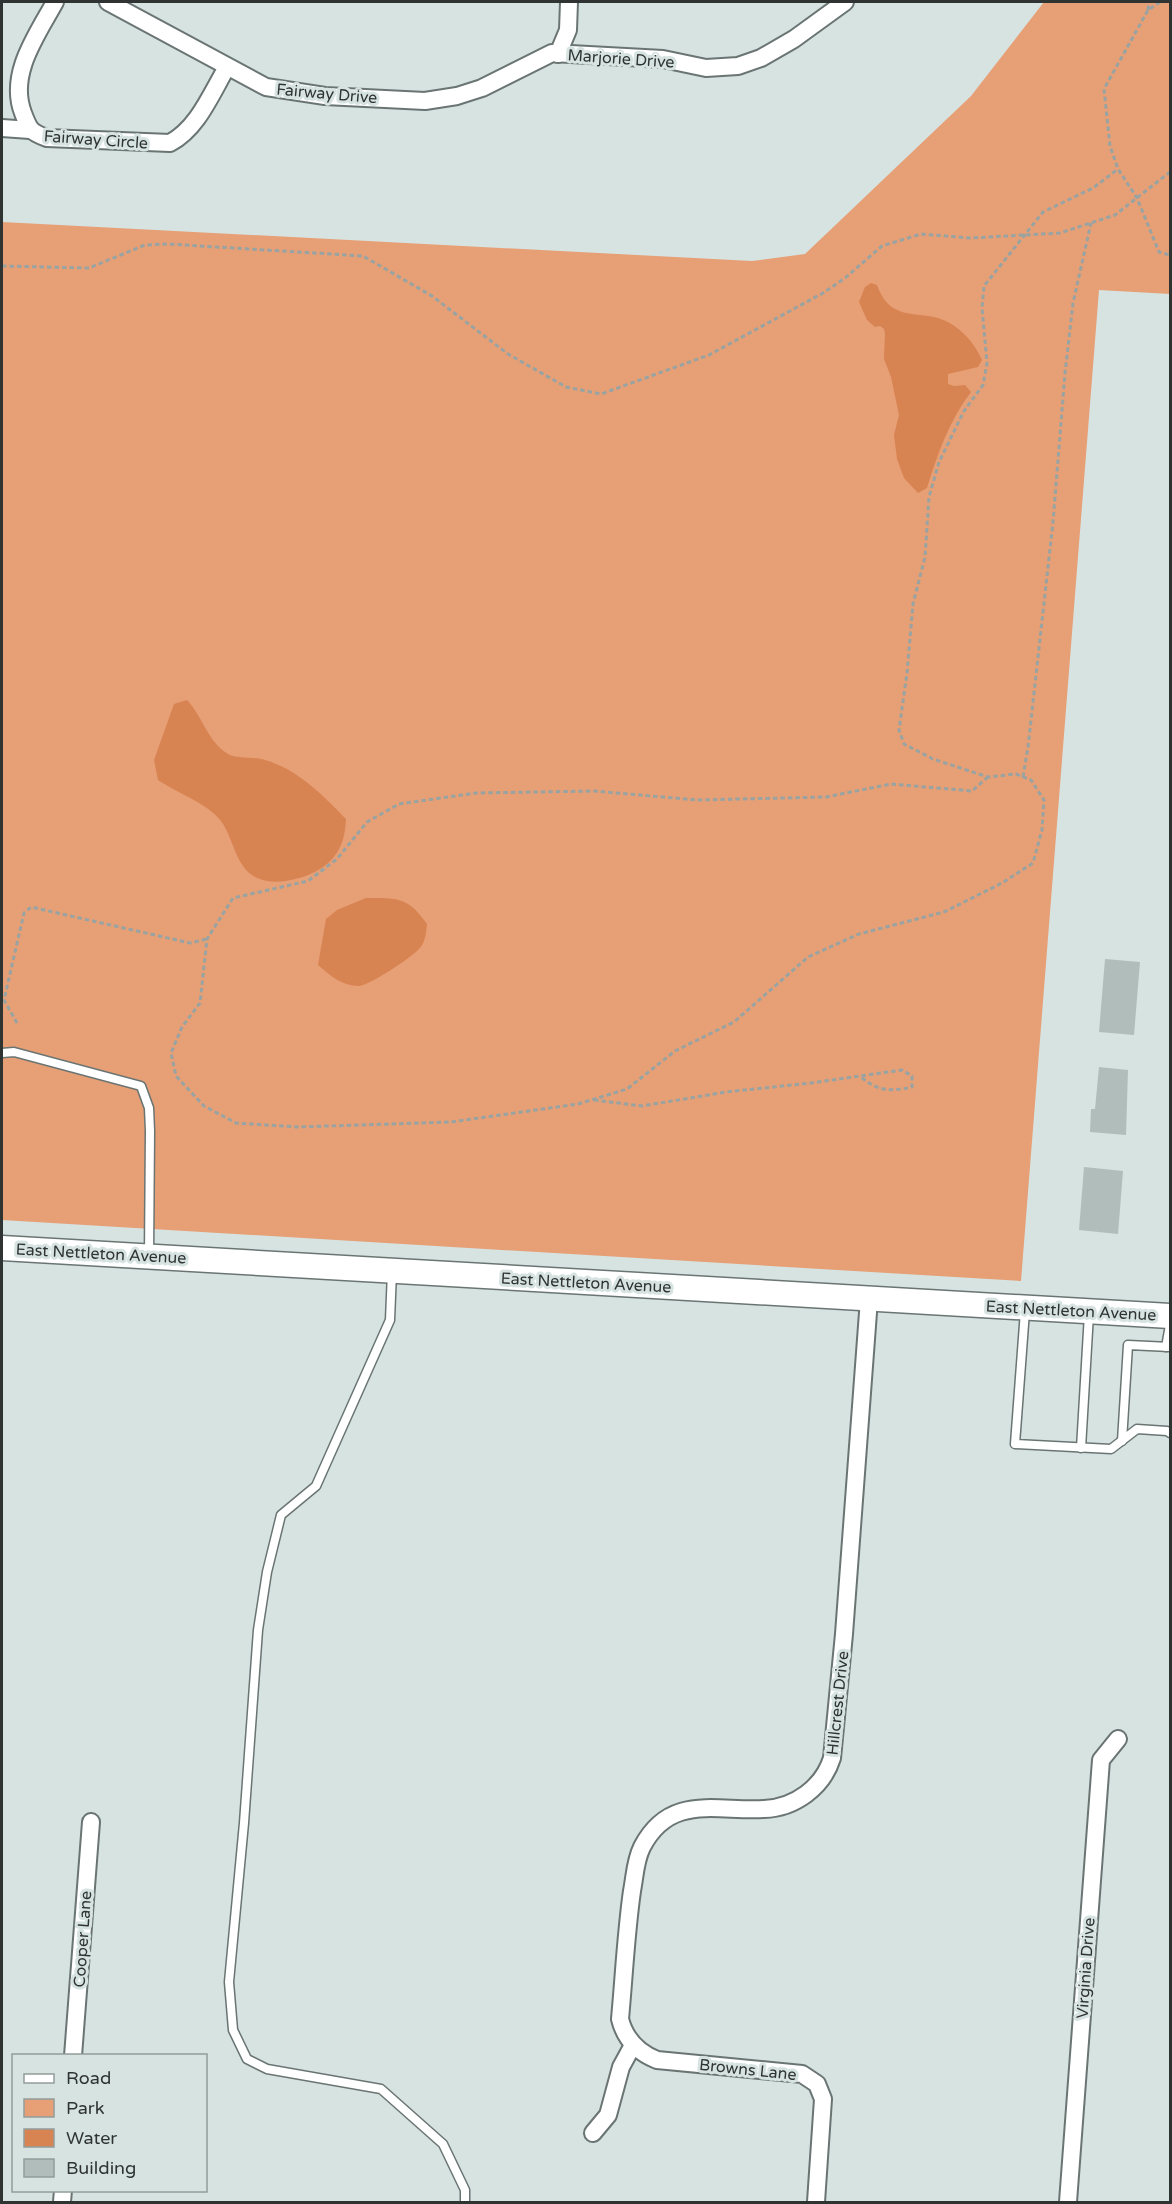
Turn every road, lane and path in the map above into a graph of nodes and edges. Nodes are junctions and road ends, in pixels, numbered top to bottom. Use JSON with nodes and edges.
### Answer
{"nodes":[{"id":1,"x":55,"y":2,"type":"edge"},
{"id":2,"x":108,"y":2,"type":"edge"},
{"id":3,"x":569,"y":2,"type":"edge"},
{"id":4,"x":845,"y":2,"type":"edge"},
{"id":5,"x":1149,"y":2,"type":"edge"},
{"id":6,"x":1160,"y":2,"type":"edge"},
{"id":7,"x":1148,"y":10,"type":"junction"},
{"id":8,"x":558,"y":54,"type":"junction"},
{"id":9,"x":226,"y":67,"type":"junction"},
{"id":10,"x":2,"y":128,"type":"edge"},
{"id":11,"x":30,"y":130,"type":"junction"},
{"id":12,"x":1118,"y":169,"type":"junction"},
{"id":13,"x":1170,"y":172,"type":"edge"},
{"id":14,"x":1137,"y":198,"type":"junction"},
{"id":15,"x":1090,"y":223,"type":"junction"},
{"id":16,"x":1024,"y":234,"type":"junction"},
{"id":17,"x":1170,"y":255,"type":"edge"},
{"id":18,"x":2,"y":266,"type":"edge"},
{"id":19,"x":988,"y":777,"type":"junction"},
{"id":20,"x":1023,"y":777,"type":"junction"},
{"id":21,"x":207,"y":939,"type":"junction"},
{"id":22,"x":17,"y":1023,"type":"dead end"},
{"id":23,"x":2,"y":1053,"type":"edge"},
{"id":24,"x":861,"y":1077,"type":"junction"},
{"id":25,"x":592,"y":1099,"type":"junction"},
{"id":26,"x":2,"y":1248,"type":"edge"},
{"id":27,"x":149,"y":1256,"type":"junction"},
{"id":28,"x":392,"y":1271,"type":"junction"},
{"id":29,"x":869,"y":1299,"type":"junction"},
{"id":30,"x":1025,"y":1307,"type":"junction"},
{"id":31,"x":1089,"y":1311,"type":"junction"},
{"id":32,"x":1170,"y":1316,"type":"edge"},
{"id":33,"x":1170,"y":1325,"type":"edge"},
{"id":34,"x":1168,"y":1347,"type":"edge"},
{"id":35,"x":1170,"y":1432,"type":"edge"},
{"id":36,"x":1122,"y":1441,"type":"junction"},
{"id":37,"x":1081,"y":1448,"type":"junction"},
{"id":38,"x":1118,"y":1739,"type":"dead end"},
{"id":39,"x":91,"y":1822,"type":"dead end"},
{"id":40,"x":633,"y":2045,"type":"junction"},
{"id":41,"x":73,"y":2054,"type":"edge"},
{"id":42,"x":593,"y":2133,"type":"dead end"},
{"id":43,"x":465,"y":2202,"type":"edge"},
{"id":44,"x":816,"y":2202,"type":"edge"},
{"id":45,"x":1068,"y":2202,"type":"edge"}],
"edges":[{"from":1,"to":11,"type":"street","name":"Fairway Circle"},
{"from":2,"to":9,"type":"street","name":"Fairway Drive"},
{"from":3,"to":8,"type":"street"},
{"from":4,"to":8,"type":"street","name":"Marjorie Drive"},
{"from":5,"to":7,"type":"path"},
{"from":6,"to":7,"type":"path"},
{"from":7,"to":12,"type":"path"},
{"from":8,"to":9,"type":"street","name":"Fairway Drive"},
{"from":9,"to":11,"type":"street","name":"Fairway Circle"},
{"from":10,"to":11,"type":"street"},
{"from":12,"to":14,"type":"path"},
{"from":12,"to":16,"type":"path"},
{"from":13,"to":14,"type":"path"},
{"from":14,"to":15,"type":"path"},
{"from":14,"to":17,"type":"path"},
{"from":15,"to":16,"type":"path"},
{"from":15,"to":20,"type":"path"},
{"from":16,"to":18,"type":"path"},
{"from":16,"to":19,"type":"path"},
{"from":19,"to":20,"type":"path"},
{"from":19,"to":21,"type":"path"},
{"from":20,"to":25,"type":"path"},
{"from":21,"to":22,"type":"path"},
{"from":21,"to":25,"type":"path"},
{"from":23,"to":27,"type":"lane"},
{"from":24,"to":24,"type":"path"},
{"from":24,"to":25,"type":"path"},
{"from":26,"to":27,"type":"main road","name":"East Nettleton Avenue"},
{"from":27,"to":28,"type":"main road","name":"East Nettleton Avenue"},
{"from":28,"to":29,"type":"main road","name":"East Nettleton Avenue"},
{"from":28,"to":43,"type":"lane"},
{"from":29,"to":30,"type":"main road","name":"East Nettleton Avenue"},
{"from":29,"to":40,"type":"street","name":"Hillcrest Drive"},
{"from":30,"to":31,"type":"main road","name":"East Nettleton Avenue"},
{"from":30,"to":37,"type":"lane"},
{"from":31,"to":32,"type":"main road","name":"East Nettleton Avenue"},
{"from":31,"to":37,"type":"lane"},
{"from":33,"to":34,"type":"lane"},
{"from":34,"to":36,"type":"lane"},
{"from":35,"to":36,"type":"lane"},
{"from":36,"to":37,"type":"lane"},
{"from":38,"to":45,"type":"street","name":"Virginia Drive"},
{"from":39,"to":41,"type":"street","name":"Cooper Lane"},
{"from":40,"to":42,"type":"street"},
{"from":40,"to":44,"type":"street","name":"Browns Lane"}]}
